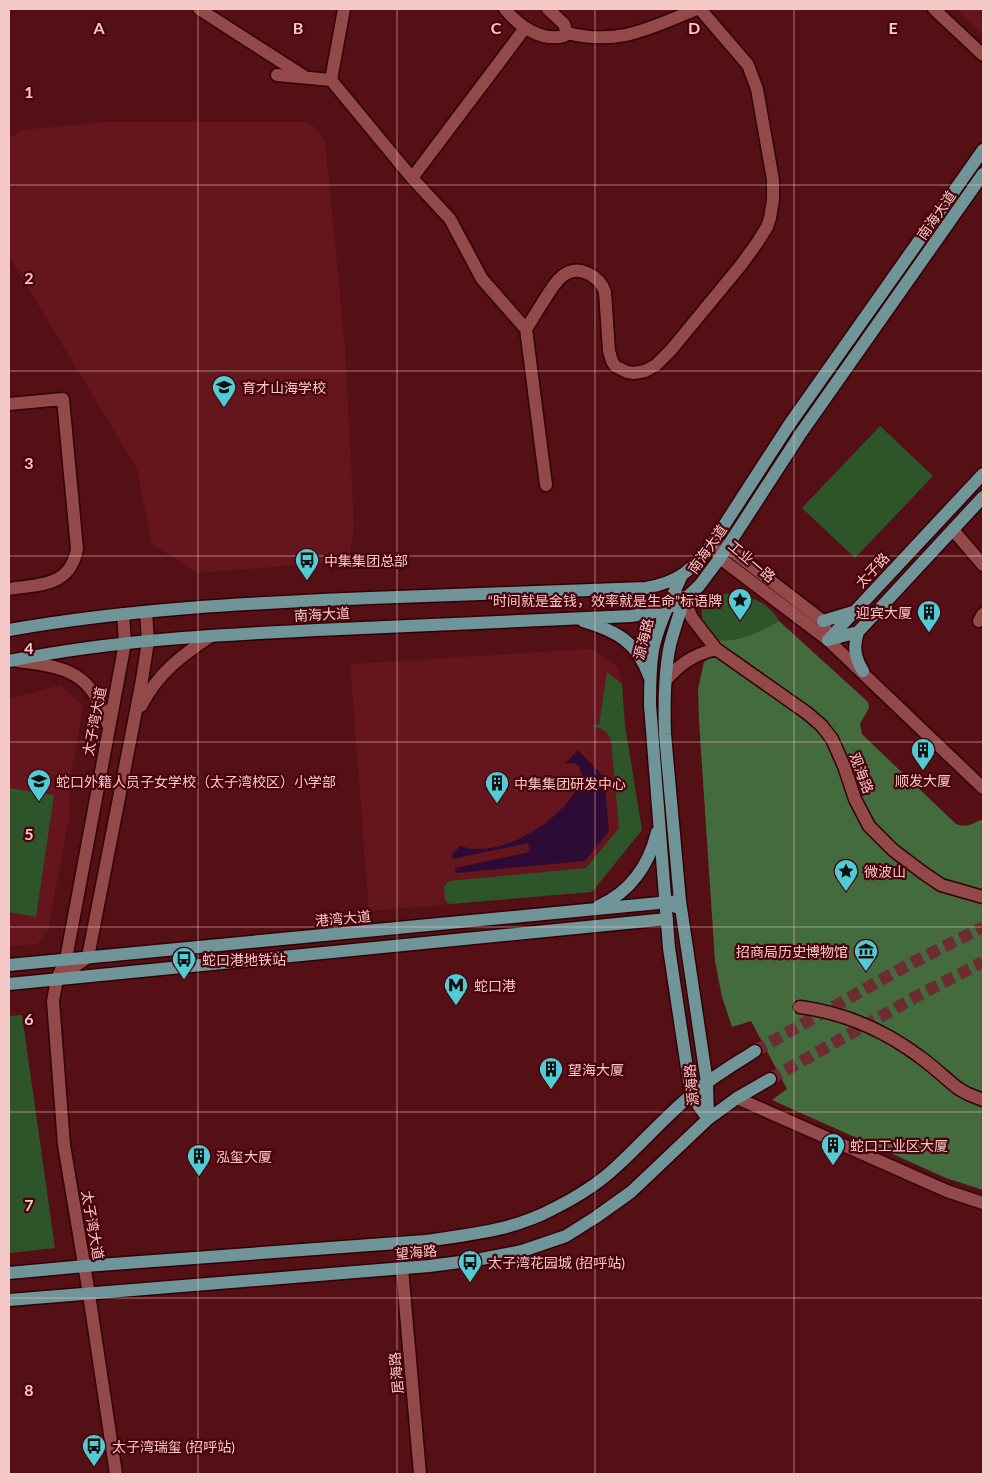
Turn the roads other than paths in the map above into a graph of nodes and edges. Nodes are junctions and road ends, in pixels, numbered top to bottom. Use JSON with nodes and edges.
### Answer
{"nodes":[{"id":1,"x":199,"y":9,"type":"edge"},
{"id":2,"x":344,"y":9,"type":"edge"},
{"id":3,"x":505,"y":9,"type":"edge"},
{"id":4,"x":548,"y":9,"type":"edge"},
{"id":5,"x":698,"y":9,"type":"edge"},
{"id":6,"x":934,"y":9,"type":"edge"},
{"id":7,"x":525,"y":28,"type":"junction"},
{"id":8,"x":567,"y":33,"type":"junction"},
{"id":9,"x":983,"y":55,"type":"edge"},
{"id":10,"x":277,"y":75,"type":"dead end"},
{"id":11,"x":307,"y":78,"type":"junction"},
{"id":12,"x":331,"y":80,"type":"junction"},
{"id":13,"x":983,"y":150,"type":"edge"},
{"id":14,"x":983,"y":174,"type":"edge"},
{"id":15,"x":412,"y":178,"type":"junction"},
{"id":16,"x":526,"y":329,"type":"junction"},
{"id":17,"x":9,"y":404,"type":"edge"},
{"id":18,"x":983,"y":474,"type":"edge"},
{"id":19,"x":546,"y":484,"type":"dead end"},
{"id":20,"x":983,"y":498,"type":"edge"},
{"id":21,"x":953,"y":530,"type":"junction"},
{"id":22,"x":712,"y":544,"type":"junction"},
{"id":23,"x":727,"y":547,"type":"junction"},
{"id":24,"x":720,"y":558,"type":"junction"},
{"id":25,"x":983,"y":566,"type":"edge"},
{"id":26,"x":681,"y":576,"type":"junction"},
{"id":27,"x":9,"y":589,"type":"edge"},
{"id":28,"x":684,"y":600,"type":"junction"},
{"id":29,"x":667,"y":608,"type":"junction"},
{"id":30,"x":146,"y":612,"type":"junction"},
{"id":31,"x":853,"y":612,"type":"junction"},
{"id":32,"x":122,"y":614,"type":"junction"},
{"id":33,"x":574,"y":618,"type":"junction"},
{"id":34,"x":823,"y":621,"type":"junction"},
{"id":35,"x":9,"y":630,"type":"edge"},
{"id":36,"x":858,"y":632,"type":"junction"},
{"id":37,"x":211,"y":636,"type":"junction"},
{"id":38,"x":148,"y":640,"type":"junction"},
{"id":39,"x":828,"y":640,"type":"junction"},
{"id":40,"x":125,"y":642,"type":"junction"},
{"id":41,"x":716,"y":649,"type":"junction"},
{"id":42,"x":12,"y":661,"type":"edge"},
{"id":43,"x":862,"y":672,"type":"junction"},
{"id":44,"x":650,"y":678,"type":"junction"},
{"id":45,"x":666,"y":680,"type":"junction"},
{"id":46,"x":134,"y":719,"type":"junction"},
{"id":47,"x":108,"y":725,"type":"junction"},
{"id":48,"x":983,"y":788,"type":"edge"},
{"id":49,"x":659,"y":825,"type":"junction"},
{"id":50,"x":983,"y":897,"type":"edge"},
{"id":51,"x":680,"y":901,"type":"junction"},
{"id":52,"x":665,"y":902,"type":"junction"},
{"id":53,"x":592,"y":909,"type":"junction"},
{"id":54,"x":667,"y":919,"type":"junction"},
{"id":55,"x":88,"y":957,"type":"junction"},
{"id":56,"x":66,"y":959,"type":"junction"},
{"id":57,"x":9,"y":965,"type":"edge"},
{"id":58,"x":57,"y":979,"type":"junction"},
{"id":59,"x":9,"y":984,"type":"edge"},
{"id":60,"x":800,"y":1007,"type":"dead end"},
{"id":61,"x":755,"y":1051,"type":"tunnel mouth"},
{"id":62,"x":770,"y":1079,"type":"tunnel mouth"},
{"id":63,"x":707,"y":1083,"type":"junction"},
{"id":64,"x":691,"y":1095,"type":"junction"},
{"id":65,"x":737,"y":1098,"type":"junction"},
{"id":66,"x":983,"y":1100,"type":"edge"},
{"id":67,"x":708,"y":1119,"type":"junction"},
{"id":68,"x":983,"y":1203,"type":"edge"},
{"id":69,"x":85,"y":1266,"type":"junction"},
{"id":70,"x":402,"y":1268,"type":"junction"},
{"id":71,"x":9,"y":1273,"type":"edge"},
{"id":72,"x":89,"y":1294,"type":"junction"},
{"id":73,"x":9,"y":1300,"type":"edge"},
{"id":74,"x":116,"y":1474,"type":"edge"},
{"id":75,"x":420,"y":1474,"type":"edge"}],
"edges":[{"from":1,"to":11,"type":"street"},
{"from":2,"to":12,"type":"street"},
{"from":3,"to":7,"type":"street"},
{"from":4,"to":8,"type":"street"},
{"from":5,"to":8,"type":"street"},
{"from":5,"to":16,"type":"street"},
{"from":6,"to":9,"type":"street"},
{"from":7,"to":8,"type":"street"},
{"from":7,"to":15,"type":"street"},
{"from":10,"to":11,"type":"street"},
{"from":11,"to":12,"type":"street"},
{"from":12,"to":15,"type":"street"},
{"from":13,"to":22,"type":"main road","name":"南海大道"},
{"from":14,"to":23,"type":"main road","name":"南海大道"},
{"from":15,"to":16,"type":"street"},
{"from":16,"to":19,"type":"street"},
{"from":17,"to":27,"type":"street"},
{"from":18,"to":31,"type":"main road","name":"太子路"},
{"from":20,"to":21,"type":"main road"},
{"from":21,"to":25,"type":"street"},
{"from":21,"to":36,"type":"main road"},
{"from":22,"to":23,"type":"street","name":"工业一路"},
{"from":22,"to":24,"type":"street","name":"工业一路"},
{"from":22,"to":26,"type":"main road","name":"南海大道"},
{"from":23,"to":24,"type":"main road","name":"南海大道"},
{"from":23,"to":34,"type":"street","name":"工业一路"},
{"from":24,"to":28,"type":"main road","name":"南海大道"},
{"from":24,"to":39,"type":"street","name":"工业一路"},
{"from":26,"to":28,"type":"main road","name":"源海路"},
{"from":26,"to":29,"type":"main road","name":"源海路"},
{"from":26,"to":30,"type":"main road","name":"南海大道"},
{"from":28,"to":29,"type":"main road","name":"南海大道"},
{"from":28,"to":41,"type":"street","name":"观海路"},
{"from":28,"to":45,"type":"main road","name":"源海路"},
{"from":29,"to":33,"type":"main road","name":"南海大道"},
{"from":29,"to":44,"type":"main road","name":"源海路"},
{"from":30,"to":32,"type":"main road","name":"南海大道"},
{"from":30,"to":38,"type":"street"},
{"from":31,"to":34,"type":"main road"},
{"from":31,"to":39,"type":"main road","name":"太子路"},
{"from":32,"to":35,"type":"main road","name":"南海大道"},
{"from":32,"to":40,"type":"street","name":"太子湾大道"},
{"from":33,"to":37,"type":"main road","name":"南海大道"},
{"from":33,"to":44,"type":"main road"},
{"from":34,"to":39,"type":"street"},
{"from":36,"to":39,"type":"main road"},
{"from":36,"to":43,"type":"main road"},
{"from":37,"to":38,"type":"main road","name":"南海大道"},
{"from":37,"to":46,"type":"street"},
{"from":38,"to":40,"type":"main road","name":"南海大道"},
{"from":38,"to":46,"type":"street"},
{"from":39,"to":43,"type":"street","name":"工业一路"},
{"from":40,"to":42,"type":"main road","name":"南海大道"},
{"from":40,"to":47,"type":"street","name":"太子湾大道"},
{"from":41,"to":45,"type":"street"},
{"from":41,"to":50,"type":"street","name":"观海路"},
{"from":42,"to":47,"type":"street"},
{"from":43,"to":48,"type":"street","name":"工业一路"},
{"from":44,"to":49,"type":"main road","name":"源海路"},
{"from":45,"to":51,"type":"main road","name":"源海路"},
{"from":46,"to":55,"type":"street"},
{"from":47,"to":56,"type":"street","name":"太子湾大道"},
{"from":49,"to":52,"type":"main road","name":"源海路"},
{"from":49,"to":53,"type":"main road"},
{"from":51,"to":52,"type":"main road","name":"港湾大道"},
{"from":51,"to":54,"type":"main road"},
{"from":51,"to":63,"type":"main road","name":"源海路"},
{"from":52,"to":53,"type":"main road","name":"港湾大道"},
{"from":52,"to":54,"type":"main road","name":"源海路"},
{"from":53,"to":55,"type":"main road","name":"港湾大道"},
{"from":54,"to":58,"type":"main road"},
{"from":54,"to":64,"type":"main road","name":"源海路"},
{"from":55,"to":56,"type":"main road","name":"港湾大道"},
{"from":55,"to":58,"type":"street"},
{"from":56,"to":57,"type":"main road","name":"港湾大道"},
{"from":56,"to":58,"type":"street","name":"太子湾大道"},
{"from":58,"to":59,"type":"main road"},
{"from":58,"to":69,"type":"street","name":"太子湾大道"},
{"from":60,"to":66,"type":"street"},
{"from":61,"to":63,"type":"main road","name":"望海路"},
{"from":62,"to":65,"type":"main road","name":"望海路"},
{"from":63,"to":64,"type":"main road","name":"望海路"},
{"from":63,"to":67,"type":"main road","name":"源海路"},
{"from":64,"to":67,"type":"main road","name":"源海路"},
{"from":64,"to":69,"type":"main road","name":"望海路"},
{"from":65,"to":67,"type":"main road","name":"望海路"},
{"from":65,"to":68,"type":"street"},
{"from":67,"to":70,"type":"main road","name":"望海路"},
{"from":69,"to":71,"type":"main road","name":"望海路"},
{"from":69,"to":72,"type":"street","name":"太子湾大道"},
{"from":70,"to":72,"type":"main road","name":"望海路"},
{"from":70,"to":75,"type":"street","name":"居海路"},
{"from":72,"to":73,"type":"main road","name":"望海路"},
{"from":72,"to":74,"type":"street","name":"太子湾大道"}]}
